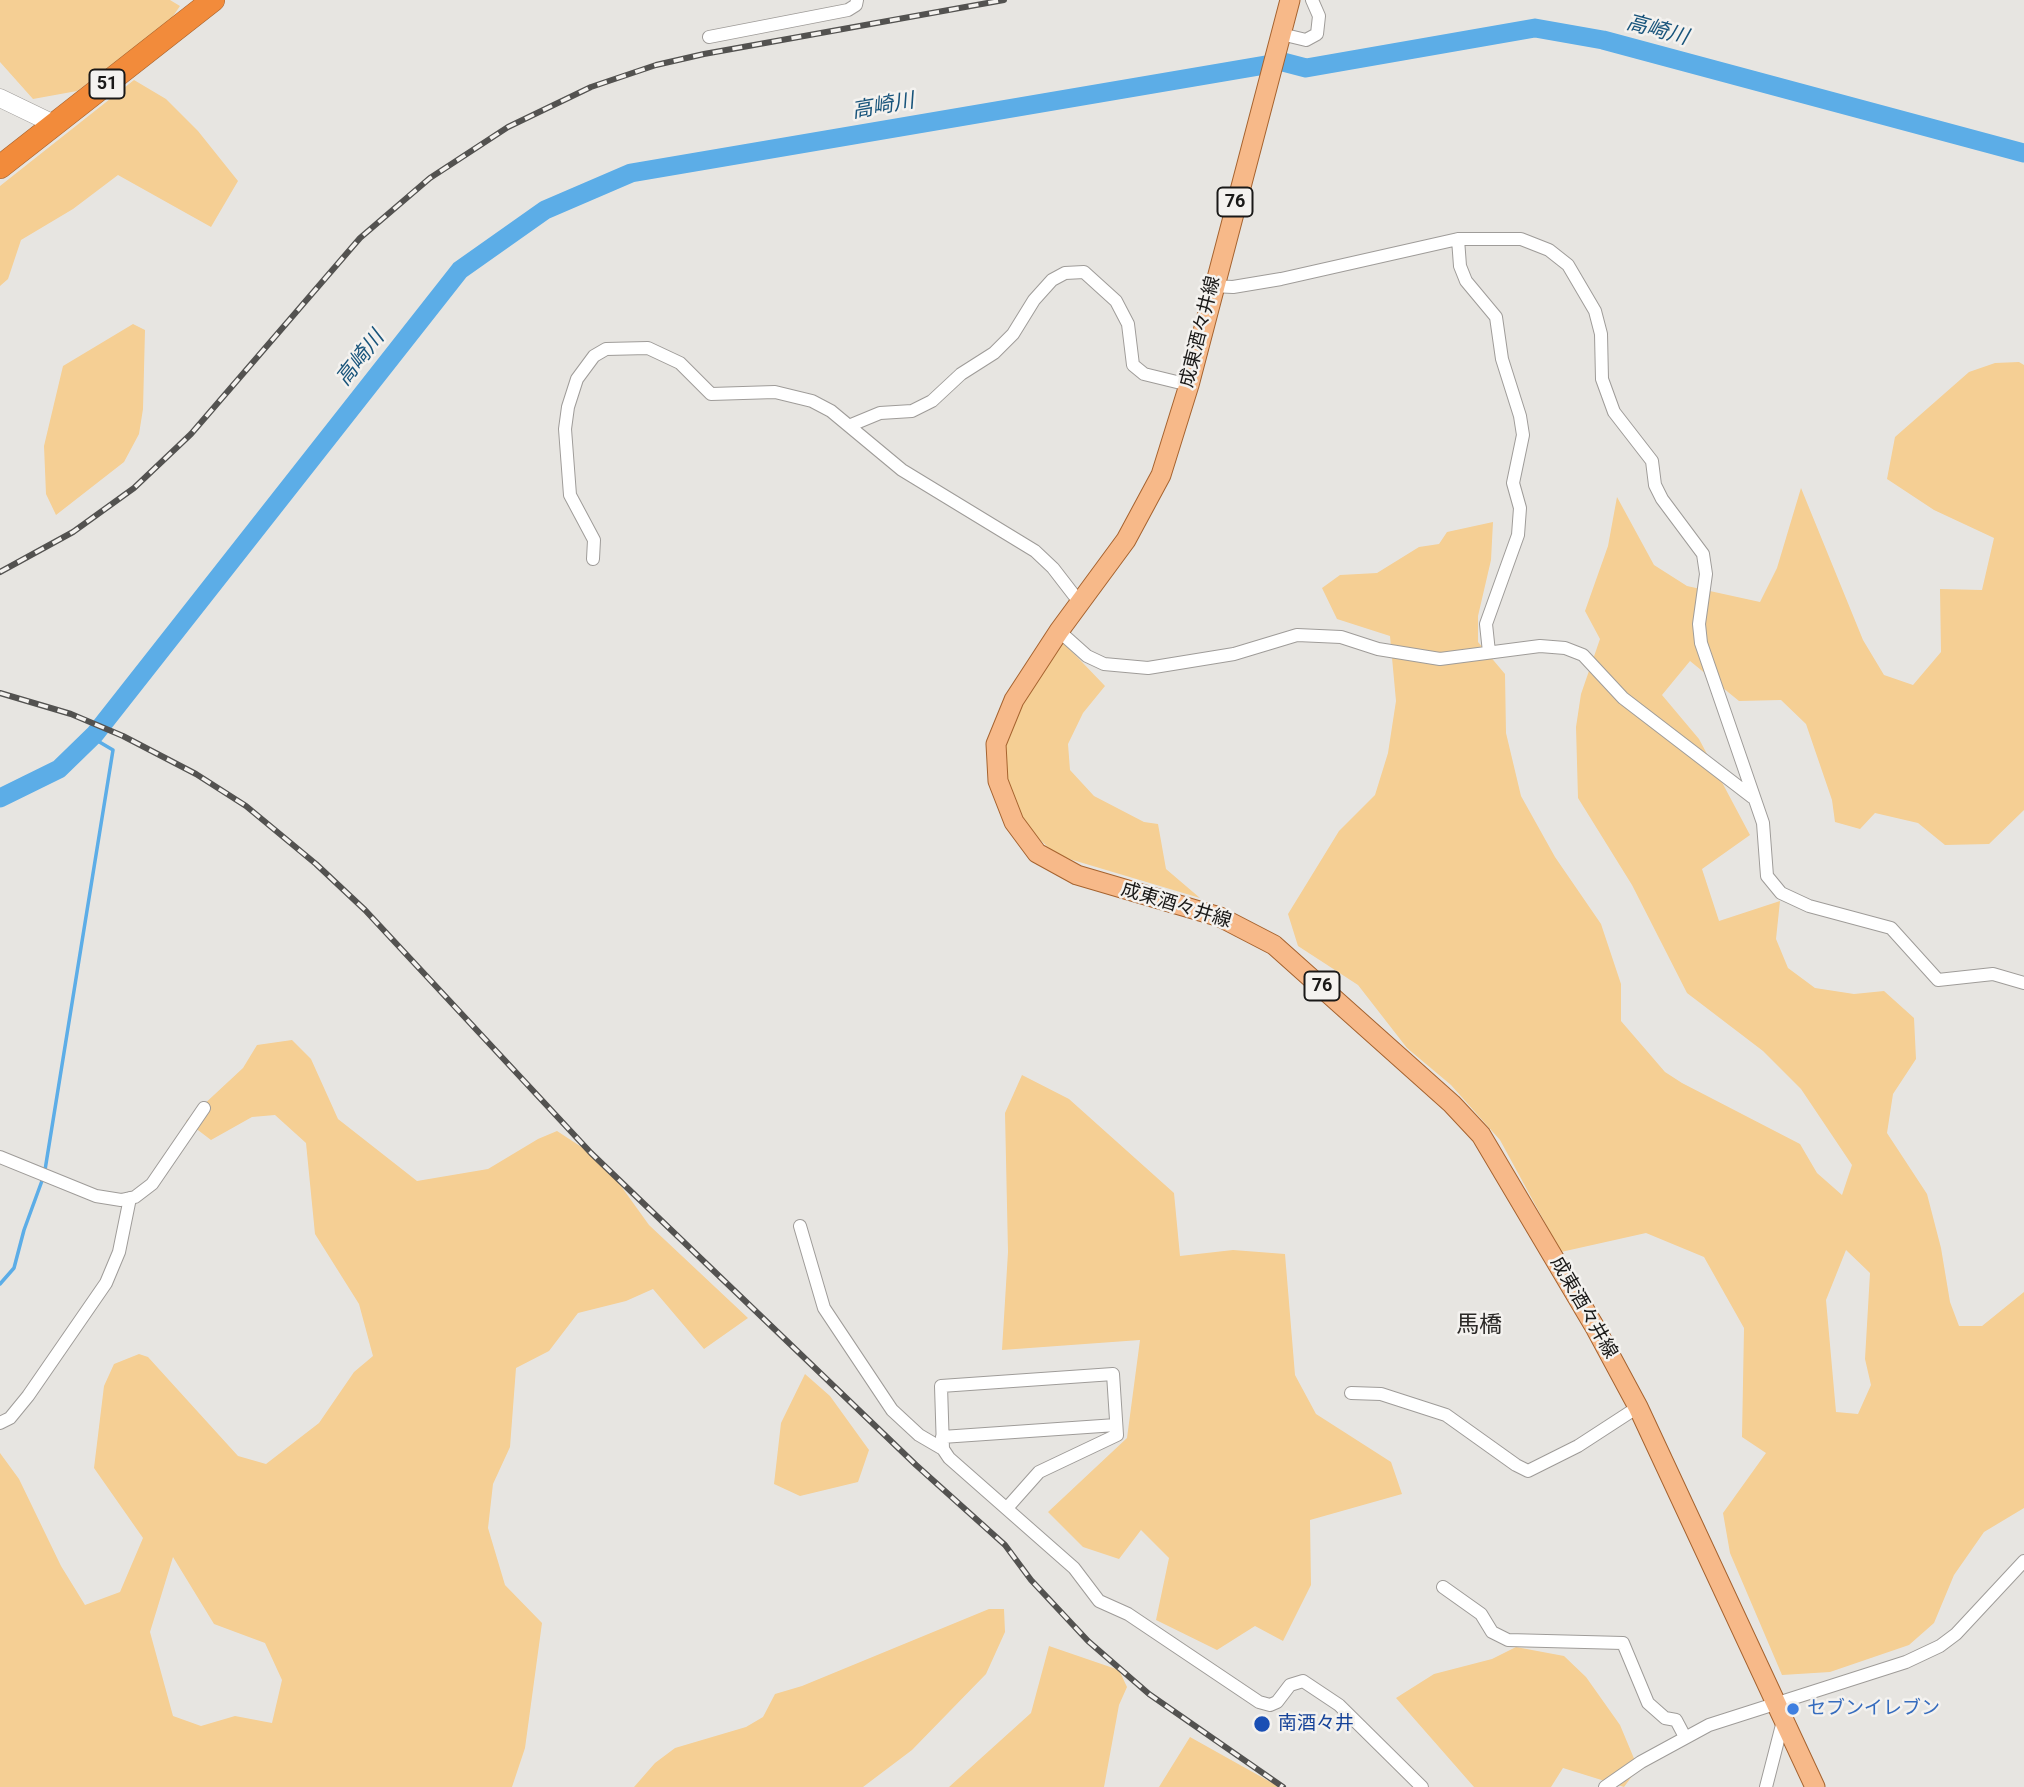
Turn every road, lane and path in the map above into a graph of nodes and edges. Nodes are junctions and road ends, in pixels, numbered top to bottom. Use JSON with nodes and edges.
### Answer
{"nodes":[{"id":1,"x":213,"y":0,"type":"edge"},
{"id":2,"x":857,"y":0,"type":"edge"},
{"id":3,"x":1290,"y":0,"type":"edge"},
{"id":4,"x":1312,"y":0,"type":"edge"},
{"id":5,"x":1281,"y":34,"type":"junction"},
{"id":6,"x":709,"y":37,"type":"dead end"},
{"id":7,"x":0,"y":98,"type":"edge"},
{"id":8,"x":56,"y":125,"type":"junction"},
{"id":9,"x":0,"y":167,"type":"edge"},
{"id":10,"x":1458,"y":239,"type":"junction"},
{"id":11,"x":1212,"y":286,"type":"junction"},
{"id":12,"x":1189,"y":385,"type":"junction"},
{"id":13,"x":850,"y":425,"type":"junction"},
{"id":14,"x":593,"y":559,"type":"dead end"},
{"id":15,"x":1080,"y":603,"type":"junction"},
{"id":16,"x":1059,"y":631,"type":"junction"},
{"id":17,"x":1489,"y":652,"type":"junction"},
{"id":18,"x":1753,"y":798,"type":"junction"},
{"id":19,"x":2024,"y":983,"type":"edge"},
{"id":20,"x":204,"y":1108,"type":"dead end"},
{"id":21,"x":0,"y":1157,"type":"edge"},
{"id":22,"x":130,"y":1198,"type":"junction"},
{"id":23,"x":800,"y":1226,"type":"dead end"},
{"id":24,"x":1351,"y":1393,"type":"dead end"},
{"id":25,"x":1638,"y":1407,"type":"junction"},
{"id":26,"x":0,"y":1423,"type":"edge"},
{"id":27,"x":1116,"y":1424,"type":"junction"},
{"id":28,"x":943,"y":1443,"type":"junction"},
{"id":29,"x":1007,"y":1508,"type":"junction"},
{"id":30,"x":2024,"y":1560,"type":"edge"},
{"id":31,"x":1443,"y":1587,"type":"dead end"},
{"id":32,"x":1774,"y":1702,"type":"junction"},
{"id":33,"x":1783,"y":1721,"type":"junction"},
{"id":34,"x":1685,"y":1737,"type":"junction"},
{"id":35,"x":1422,"y":1787,"type":"edge"},
{"id":36,"x":1605,"y":1787,"type":"edge"},
{"id":37,"x":1766,"y":1787,"type":"edge"},
{"id":38,"x":1815,"y":1787,"type":"edge"}],
"edges":[{"from":1,"to":8,"type":"highway","number":"51"},
{"from":2,"to":6,"type":"street"},
{"from":3,"to":5,"type":"main road","name":"成東酒々井線","number":"76"},
{"from":4,"to":5,"type":"street"},
{"from":5,"to":11,"type":"main road","name":"成東酒々井線","number":"76"},
{"from":7,"to":8,"type":"street"},
{"from":8,"to":9,"type":"highway","number":"51"},
{"from":10,"to":11,"type":"street"},
{"from":10,"to":17,"type":"street"},
{"from":10,"to":18,"type":"street"},
{"from":11,"to":12,"type":"main road","name":"成東酒々井線","number":"76"},
{"from":12,"to":13,"type":"street"},
{"from":12,"to":15,"type":"main road","name":"成東酒々井線","number":"76"},
{"from":13,"to":14,"type":"street"},
{"from":13,"to":15,"type":"street"},
{"from":15,"to":16,"type":"main road","name":"成東酒々井線","number":"76"},
{"from":16,"to":17,"type":"street"},
{"from":16,"to":25,"type":"main road","name":"成東酒々井線","number":"76"},
{"from":17,"to":18,"type":"street"},
{"from":18,"to":19,"type":"street"},
{"from":20,"to":22,"type":"street"},
{"from":21,"to":22,"type":"street"},
{"from":22,"to":26,"type":"street"},
{"from":23,"to":28,"type":"street"},
{"from":24,"to":25,"type":"street"},
{"from":25,"to":32,"type":"main road","name":"成東酒々井線","number":"76"},
{"from":27,"to":28,"type":"street"},
{"from":27,"to":28,"type":"street"},
{"from":27,"to":29,"type":"street"},
{"from":28,"to":29,"type":"street"},
{"from":29,"to":35,"type":"street"},
{"from":30,"to":32,"type":"street"},
{"from":31,"to":34,"type":"street"},
{"from":32,"to":33,"type":"main road","name":"成東酒々井線","number":"76"},
{"from":32,"to":34,"type":"street"},
{"from":33,"to":37,"type":"street"},
{"from":33,"to":38,"type":"main road","name":"成東酒々井線","number":"76"},
{"from":34,"to":36,"type":"street"}]}
